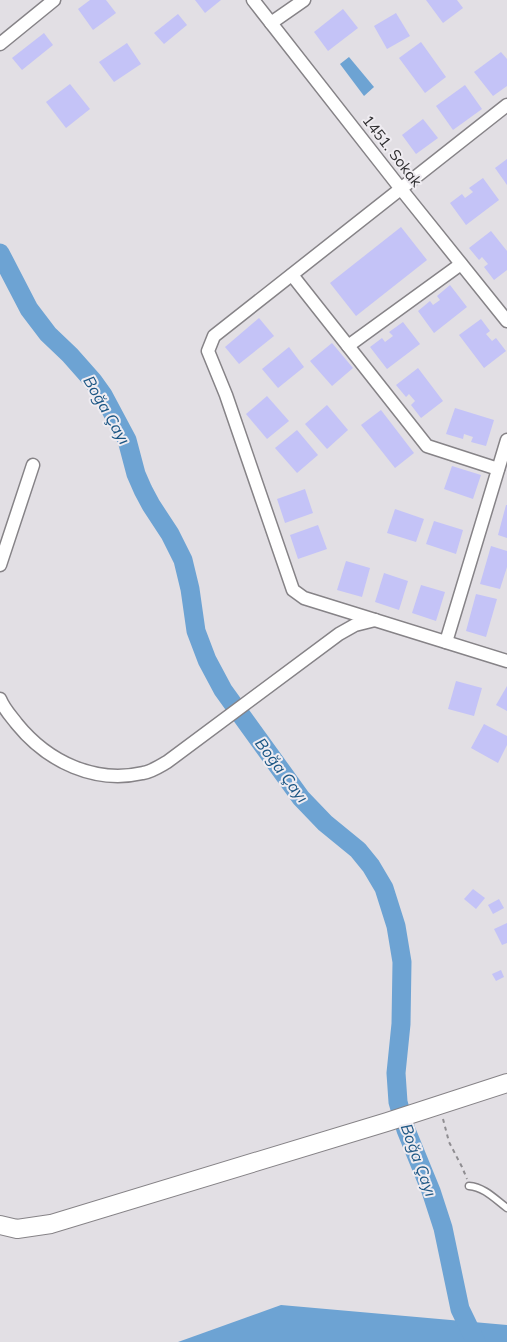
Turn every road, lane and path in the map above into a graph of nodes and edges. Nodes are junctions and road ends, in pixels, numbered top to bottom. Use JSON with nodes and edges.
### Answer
{"nodes":[{"id":1,"x":54,"y":0,"type":"edge"},
{"id":2,"x":253,"y":0,"type":"edge"},
{"id":3,"x":304,"y":0,"type":"edge"},
{"id":4,"x":271,"y":23,"type":"junction"},
{"id":5,"x":0,"y":44,"type":"edge"},
{"id":6,"x":507,"y":105,"type":"edge"},
{"id":7,"x":401,"y":189,"type":"junction"},
{"id":8,"x":461,"y":264,"type":"junction"},
{"id":9,"x":292,"y":275,"type":"junction"},
{"id":10,"x":507,"y":321,"type":"edge"},
{"id":11,"x":348,"y":346,"type":"junction"},
{"id":12,"x":507,"y":440,"type":"edge"},
{"id":13,"x":33,"y":464,"type":"dead end"},
{"id":14,"x":498,"y":469,"type":"junction"},
{"id":15,"x":0,"y":565,"type":"edge"},
{"id":16,"x":375,"y":620,"type":"junction"},
{"id":17,"x":446,"y":642,"type":"junction"},
{"id":18,"x":507,"y":661,"type":"edge"},
{"id":19,"x":0,"y":699,"type":"edge"},
{"id":20,"x":507,"y":1083,"type":"edge"},
{"id":21,"x":439,"y":1105,"type":"junction"},
{"id":22,"x":469,"y":1186,"type":"joint"},
{"id":23,"x":507,"y":1208,"type":"edge"},
{"id":24,"x":0,"y":1225,"type":"edge"}],
"edges":[{"from":1,"to":5,"type":"street"},
{"from":2,"to":4,"type":"street","name":"1451. Sokak"},
{"from":3,"to":4,"type":"street"},
{"from":4,"to":7,"type":"street","name":"1451. Sokak"},
{"from":6,"to":7,"type":"street"},
{"from":7,"to":8,"type":"street","name":"1451. Sokak"},
{"from":7,"to":9,"type":"street"},
{"from":8,"to":10,"type":"street","name":"1451. Sokak"},
{"from":8,"to":11,"type":"street"},
{"from":9,"to":11,"type":"street"},
{"from":9,"to":16,"type":"street"},
{"from":11,"to":14,"type":"street"},
{"from":12,"to":14,"type":"street"},
{"from":13,"to":15,"type":"street"},
{"from":14,"to":17,"type":"street"},
{"from":16,"to":17,"type":"street"},
{"from":16,"to":19,"type":"street"},
{"from":17,"to":18,"type":"street"},
{"from":20,"to":21,"type":"street"},
{"from":21,"to":22,"type":"path"},
{"from":21,"to":24,"type":"street"},
{"from":22,"to":23,"type":"lane"}]}
